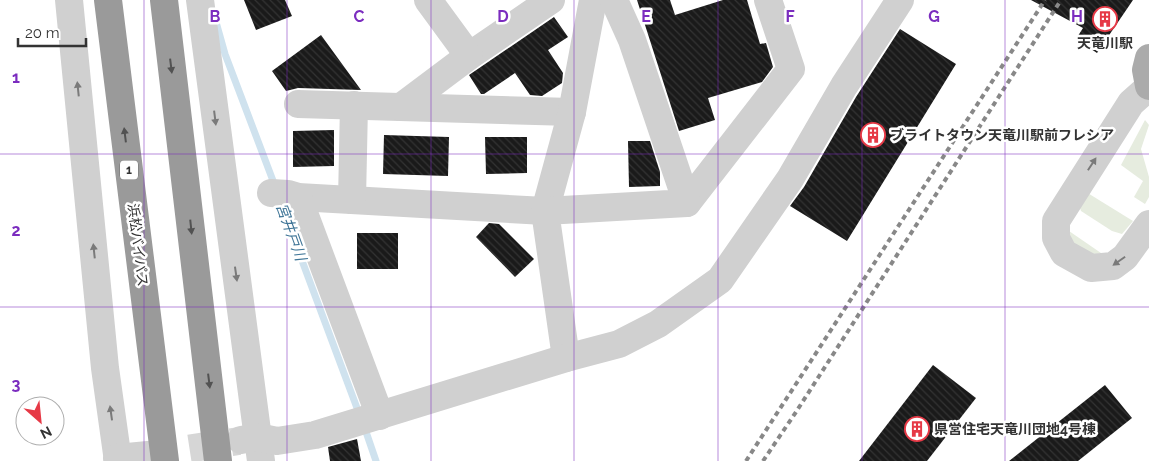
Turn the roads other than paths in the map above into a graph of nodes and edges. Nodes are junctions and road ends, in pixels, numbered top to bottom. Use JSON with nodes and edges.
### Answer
{"nodes":[{"id":1,"x":69,"y":0,"type":"edge"},
{"id":2,"x":108,"y":0,"type":"edge"},
{"id":3,"x":164,"y":0,"type":"edge"},
{"id":4,"x":200,"y":0,"type":"edge"},
{"id":5,"x":428,"y":0,"type":"edge"},
{"id":6,"x":551,"y":0,"type":"edge"},
{"id":7,"x":593,"y":0,"type":"edge"},
{"id":8,"x":614,"y":0,"type":"edge"},
{"id":9,"x":768,"y":0,"type":"edge"},
{"id":10,"x":900,"y":0,"type":"edge"},
{"id":11,"x":469,"y":56,"type":"junction"},
{"id":12,"x":1149,"y":58,"type":"edge"},
{"id":13,"x":1149,"y":86,"type":"edge"},
{"id":14,"x":298,"y":104,"type":"dead end"},
{"id":15,"x":354,"y":106,"type":"junction"},
{"id":16,"x":401,"y":107,"type":"junction"},
{"id":17,"x":572,"y":112,"type":"junction"},
{"id":18,"x":352,"y":200,"type":"junction"},
{"id":19,"x":687,"y":203,"type":"junction"},
{"id":20,"x":545,"y":211,"type":"junction"},
{"id":21,"x":1149,"y":224,"type":"edge"},
{"id":22,"x":566,"y":358,"type":"junction"},
{"id":23,"x":369,"y":419,"type":"junction"},
{"id":24,"x":253,"y":446,"type":"edge"},
{"id":25,"x":157,"y":458,"type":"edge"},
{"id":26,"x":118,"y":460,"type":"edge"},
{"id":27,"x":218,"y":461,"type":"edge"}],
"edges":[{"from":26,"to":1,"type":"street","one_way":true},
{"from":25,"to":2,"type":"highway","name":"浜松バイパス","number":"1","one_way":true},
{"from":3,"to":27,"type":"highway","one_way":true},
{"from":4,"to":24,"type":"street","one_way":true},
{"from":5,"to":11,"type":"street"},
{"from":6,"to":11,"type":"street"},
{"from":7,"to":17,"type":"street"},
{"from":8,"to":19,"type":"street"},
{"from":9,"to":19,"type":"street"},
{"from":10,"to":22,"type":"street"},
{"from":11,"to":16,"type":"street"},
{"from":12,"to":13,"type":"main road"},
{"from":21,"to":13,"type":"street","one_way":true},
{"from":14,"to":15,"type":"street"},
{"from":15,"to":16,"type":"street"},
{"from":15,"to":18,"type":"street"},
{"from":16,"to":17,"type":"street"},
{"from":17,"to":20,"type":"street"},
{"from":18,"to":20,"type":"street"},
{"from":18,"to":23,"type":"street"},
{"from":19,"to":20,"type":"street"},
{"from":20,"to":22,"type":"street"},
{"from":22,"to":23,"type":"street"},
{"from":23,"to":24,"type":"street"},
{"from":25,"to":26,"type":"street"}]}
